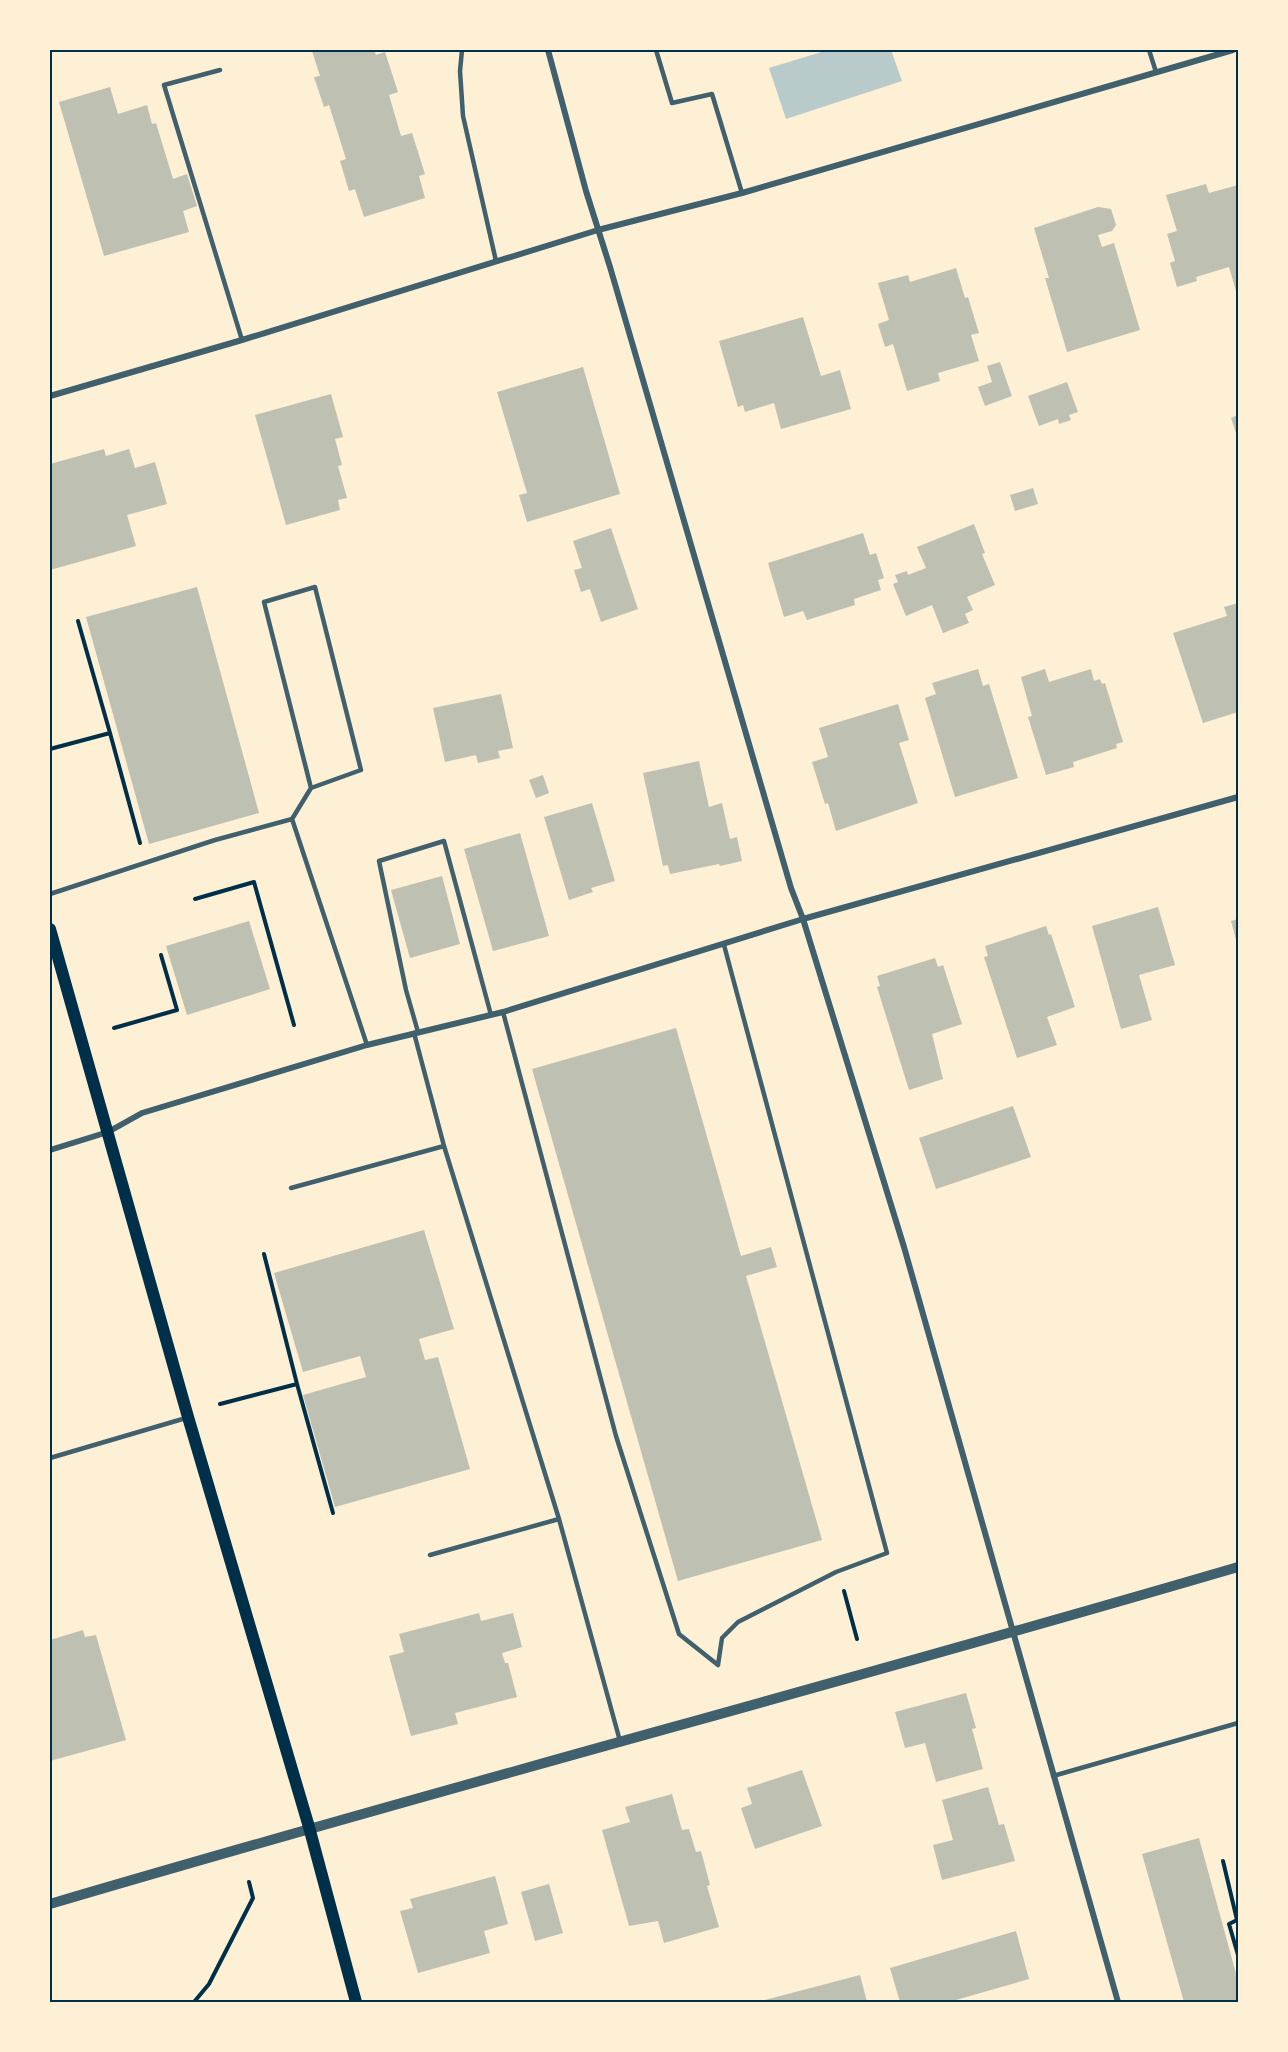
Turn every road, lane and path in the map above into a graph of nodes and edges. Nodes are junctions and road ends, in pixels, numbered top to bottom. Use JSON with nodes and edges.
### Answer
{"nodes":[{"id":1,"x":462,"y":50,"type":"edge"},
{"id":2,"x":548,"y":50,"type":"edge"},
{"id":3,"x":656,"y":50,"type":"edge"},
{"id":4,"x":1149,"y":50,"type":"edge"},
{"id":5,"x":1233,"y":50,"type":"edge"},
{"id":6,"x":220,"y":70,"type":"dead end"},
{"id":7,"x":1156,"y":72,"type":"junction"},
{"id":8,"x":742,"y":193,"type":"junction"},
{"id":9,"x":598,"y":230,"type":"junction"},
{"id":10,"x":496,"y":261,"type":"junction"},
{"id":11,"x":242,"y":340,"type":"junction"},
{"id":12,"x":50,"y":396,"type":"edge"},
{"id":13,"x":78,"y":621,"type":"dead end"},
{"id":14,"x":110,"y":733,"type":"junction"},
{"id":15,"x":50,"y":749,"type":"edge"},
{"id":16,"x":311,"y":788,"type":"junction"},
{"id":17,"x":1239,"y":797,"type":"edge"},
{"id":18,"x":292,"y":819,"type":"junction"},
{"id":19,"x":141,"y":845,"type":"dead end"},
{"id":20,"x":50,"y":894,"type":"edge"},
{"id":21,"x":195,"y":899,"type":"dead end"},
{"id":22,"x":803,"y":919,"type":"junction"},
{"id":23,"x":50,"y":930,"type":"edge"},
{"id":24,"x":723,"y":945,"type":"junction"},
{"id":25,"x":161,"y":955,"type":"dead end"},
{"id":26,"x":503,"y":1012,"type":"junction"},
{"id":27,"x":491,"y":1015,"type":"junction"},
{"id":28,"x":294,"y":1025,"type":"dead end"},
{"id":29,"x":114,"y":1028,"type":"dead end"},
{"id":30,"x":416,"y":1032,"type":"junction"},
{"id":31,"x":367,"y":1045,"type":"junction"},
{"id":32,"x":108,"y":1132,"type":"junction"},
{"id":33,"x":444,"y":1146,"type":"junction"},
{"id":34,"x":50,"y":1150,"type":"edge"},
{"id":35,"x":291,"y":1188,"type":"dead end"},
{"id":36,"x":264,"y":1254,"type":"dead end"},
{"id":37,"x":297,"y":1384,"type":"junction"},
{"id":38,"x":220,"y":1404,"type":"dead end"},
{"id":39,"x":188,"y":1417,"type":"junction"},
{"id":40,"x":50,"y":1458,"type":"edge"},
{"id":41,"x":333,"y":1513,"type":"dead end"},
{"id":42,"x":559,"y":1519,"type":"junction"},
{"id":43,"x":430,"y":1555,"type":"dead end"},
{"id":44,"x":1239,"y":1567,"type":"edge"},
{"id":45,"x":836,"y":1572,"type":"junction"},
{"id":46,"x":1013,"y":1633,"type":"junction"},
{"id":47,"x":857,"y":1639,"type":"dead end"},
{"id":48,"x":1238,"y":1724,"type":"edge"},
{"id":49,"x":620,"y":1742,"type":"junction"},
{"id":50,"x":1053,"y":1776,"type":"junction"},
{"id":51,"x":309,"y":1827,"type":"junction"},
{"id":52,"x":1223,"y":1861,"type":"dead end"},
{"id":53,"x":249,"y":1882,"type":"dead end"},
{"id":54,"x":50,"y":1904,"type":"edge"},
{"id":55,"x":1239,"y":1955,"type":"edge"},
{"id":56,"x":194,"y":2002,"type":"edge"},
{"id":57,"x":356,"y":2002,"type":"edge"},
{"id":58,"x":1118,"y":2002,"type":"edge"}],
"edges":[{"from":1,"to":10,"type":"lane"},
{"from":2,"to":9,"type":"street"},
{"from":3,"to":8,"type":"lane"},
{"from":4,"to":7,"type":"lane"},
{"from":5,"to":7,"type":"street"},
{"from":6,"to":11,"type":"lane"},
{"from":7,"to":8,"type":"street"},
{"from":8,"to":9,"type":"street"},
{"from":9,"to":10,"type":"street"},
{"from":9,"to":22,"type":"street"},
{"from":10,"to":11,"type":"street"},
{"from":11,"to":12,"type":"street"},
{"from":13,"to":14,"type":"path"},
{"from":14,"to":15,"type":"path"},
{"from":14,"to":19,"type":"path"},
{"from":16,"to":16,"type":"lane"},
{"from":16,"to":18,"type":"lane"},
{"from":17,"to":22,"type":"street"},
{"from":18,"to":20,"type":"lane"},
{"from":18,"to":31,"type":"lane"},
{"from":21,"to":28,"type":"path"},
{"from":22,"to":24,"type":"street"},
{"from":22,"to":46,"type":"street"},
{"from":23,"to":32,"type":"main road"},
{"from":24,"to":26,"type":"street"},
{"from":24,"to":45,"type":"lane"},
{"from":25,"to":29,"type":"path"},
{"from":26,"to":27,"type":"street"},
{"from":26,"to":45,"type":"lane"},
{"from":27,"to":30,"type":"street"},
{"from":27,"to":30,"type":"lane"},
{"from":30,"to":31,"type":"street"},
{"from":30,"to":33,"type":"lane"},
{"from":31,"to":32,"type":"street"},
{"from":32,"to":34,"type":"street"},
{"from":32,"to":39,"type":"main road"},
{"from":33,"to":35,"type":"lane"},
{"from":33,"to":42,"type":"lane"},
{"from":36,"to":37,"type":"path"},
{"from":37,"to":38,"type":"path"},
{"from":37,"to":41,"type":"path"},
{"from":39,"to":40,"type":"lane"},
{"from":39,"to":51,"type":"main road"},
{"from":42,"to":43,"type":"lane"},
{"from":42,"to":49,"type":"lane"},
{"from":44,"to":46,"type":"street"},
{"from":45,"to":47,"type":"path"},
{"from":46,"to":49,"type":"street"},
{"from":46,"to":50,"type":"street"},
{"from":48,"to":50,"type":"lane"},
{"from":49,"to":51,"type":"street"},
{"from":50,"to":58,"type":"street"},
{"from":51,"to":54,"type":"street"},
{"from":51,"to":57,"type":"main road"},
{"from":52,"to":55,"type":"path"},
{"from":53,"to":56,"type":"path"}]}
